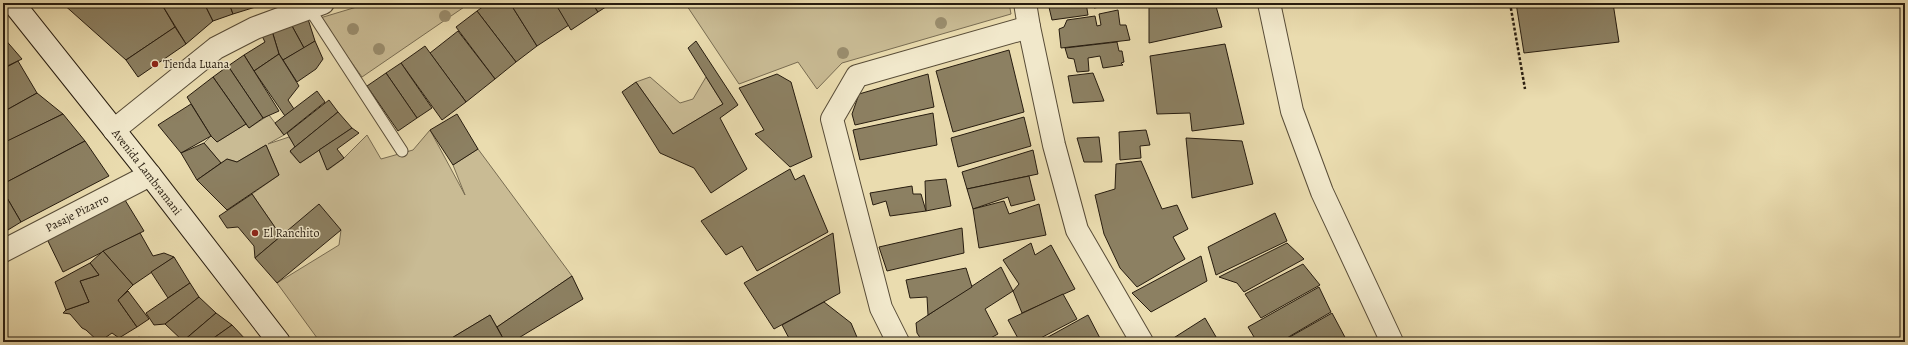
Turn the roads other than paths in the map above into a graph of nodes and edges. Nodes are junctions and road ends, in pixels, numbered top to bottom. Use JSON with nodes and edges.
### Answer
{"nodes":[{"id":1,"x":13,"y":3,"type":"edge"},
{"id":2,"x":1025,"y":3,"type":"edge"},
{"id":3,"x":1269,"y":3,"type":"edge"},
{"id":4,"x":316,"y":5,"type":"edge"},
{"id":5,"x":1029,"y":27,"type":"junction"},
{"id":6,"x":114,"y":130,"type":"junction"},
{"id":7,"x":402,"y":150,"type":"dead end"},
{"id":8,"x":150,"y":175,"type":"junction"},
{"id":9,"x":3,"y":251,"type":"edge"},
{"id":10,"x":279,"y":342,"type":"edge"},
{"id":11,"x":898,"y":342,"type":"edge"},
{"id":12,"x":1142,"y":342,"type":"edge"},
{"id":13,"x":1392,"y":342,"type":"edge"}],
"edges":[{"from":1,"to":6,"type":"street","name":"Avenida Lambramani"},
{"from":2,"to":5,"type":"street"},
{"from":3,"to":13,"type":"street"},
{"from":4,"to":6,"type":"street"},
{"from":4,"to":7,"type":"lane"},
{"from":5,"to":11,"type":"street"},
{"from":5,"to":12,"type":"street"},
{"from":6,"to":8,"type":"street","name":"Avenida Lambramani"},
{"from":8,"to":9,"type":"street","name":"Pasaje Pizarro"},
{"from":8,"to":10,"type":"street","name":"Avenida Lambramani"}]}
